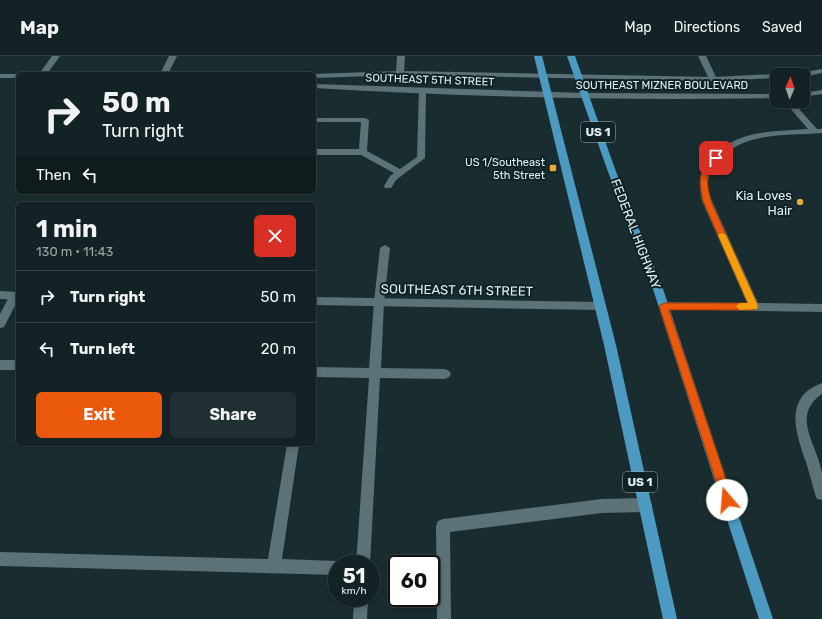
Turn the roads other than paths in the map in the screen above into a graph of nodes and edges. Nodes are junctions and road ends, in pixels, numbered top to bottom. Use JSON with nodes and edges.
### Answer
{"nodes":[{"id":1,"x":56,"y":56,"type":"edge"},
{"id":2,"x":173,"y":56,"type":"edge"},
{"id":3,"x":401,"y":56,"type":"edge"},
{"id":4,"x":538,"y":56,"type":"edge"},
{"id":5,"x":571,"y":56,"type":"edge"},
{"id":6,"x":702,"y":56,"type":"edge"},
{"id":7,"x":822,"y":71,"type":"edge"},
{"id":8,"x":44,"y":72,"type":"edge"},
{"id":9,"x":165,"y":72,"type":"edge"},
{"id":10,"x":400,"y":73,"type":"junction"},
{"id":11,"x":810,"y":73,"type":"edge"},
{"id":12,"x":0,"y":76,"type":"edge"},
{"id":13,"x":16,"y":76,"type":"edge"},
{"id":14,"x":316,"y":76,"type":"edge"},
{"id":15,"x":542,"y":76,"type":"junction"},
{"id":16,"x":578,"y":76,"type":"junction"},
{"id":17,"x":770,"y":76,"type":"edge"},
{"id":18,"x":713,"y":79,"type":"junction"},
{"id":19,"x":316,"y":86,"type":"edge"},
{"id":20,"x":398,"y":91,"type":"junction"},
{"id":21,"x":422,"y":91,"type":"junction"},
{"id":22,"x":822,"y":92,"type":"edge"},
{"id":23,"x":546,"y":94,"type":"junction"},
{"id":24,"x":810,"y":94,"type":"edge"},
{"id":25,"x":584,"y":95,"type":"junction"},
{"id":26,"x":770,"y":96,"type":"edge"},
{"id":27,"x":795,"y":108,"type":"edge"},
{"id":28,"x":316,"y":120,"type":"edge"},
{"id":29,"x":818,"y":131,"type":"edge"},
{"id":30,"x":316,"y":152,"type":"edge"},
{"id":31,"x":363,"y":152,"type":"junction"},
{"id":32,"x":400,"y":173,"type":"junction"},
{"id":33,"x":388,"y":186,"type":"dead end"},
{"id":34,"x":385,"y":248,"type":"dead end"},
{"id":35,"x":0,"y":295,"type":"edge"},
{"id":36,"x":16,"y":296,"type":"edge"},
{"id":37,"x":316,"y":301,"type":"edge"},
{"id":38,"x":379,"y":302,"type":"junction"},
{"id":39,"x":600,"y":306,"type":"junction"},
{"id":40,"x":664,"y":306,"type":"junction"},
{"id":41,"x":754,"y":306,"type":"junction"},
{"id":42,"x":822,"y":308,"type":"edge"},
{"id":43,"x":0,"y":324,"type":"edge"},
{"id":44,"x":0,"y":365,"type":"edge"},
{"id":45,"x":16,"y":365,"type":"edge"},
{"id":46,"x":316,"y":372,"type":"edge"},
{"id":47,"x":375,"y":372,"type":"junction"},
{"id":48,"x":445,"y":374,"type":"dead end"},
{"id":49,"x":822,"y":388,"type":"edge"},
{"id":50,"x":293,"y":446,"type":"edge"},
{"id":51,"x":822,"y":494,"type":"edge"},
{"id":52,"x":645,"y":505,"type":"junction"},
{"id":53,"x":364,"y":555,"type":"edge"},
{"id":54,"x":0,"y":559,"type":"edge"},
{"id":55,"x":274,"y":566,"type":"junction"},
{"id":56,"x":328,"y":568,"type":"edge"},
{"id":57,"x":361,"y":607,"type":"edge"},
{"id":58,"x":360,"y":619,"type":"edge"},
{"id":59,"x":444,"y":619,"type":"edge"},
{"id":60,"x":670,"y":619,"type":"edge"},
{"id":61,"x":766,"y":619,"type":"edge"}],
"edges":[{"from":1,"to":8,"type":"main road"},
{"from":2,"to":9,"type":"main road"},
{"from":3,"to":10,"type":"main road"},
{"from":4,"to":15,"type":"main road","number":"US 1"},
{"from":5,"to":16,"type":"main road","name":"FEDERAL HIGHWAY","number":"US 1"},
{"from":6,"to":18,"type":"main road"},
{"from":7,"to":11,"type":"main road"},
{"from":10,"to":14,"type":"main road","name":"SOUTHEAST 5TH STREET"},
{"from":10,"to":15,"type":"main road","name":"SOUTHEAST 5TH STREET"},
{"from":10,"to":20,"type":"main road"},
{"from":12,"to":13,"type":"main road"},
{"from":15,"to":16,"type":"main road","name":"SOUTHEAST MIZNER BOULEVARD"},
{"from":15,"to":23,"type":"main road","number":"US 1"},
{"from":16,"to":18,"type":"main road","name":"SOUTHEAST MIZNER BOULEVARD"},
{"from":16,"to":25,"type":"main road","name":"FEDERAL HIGHWAY","number":"US 1"},
{"from":17,"to":18,"type":"main road","name":"SOUTHEAST MIZNER BOULEVARD"},
{"from":19,"to":20,"type":"main road","name":"SOUTHEAST 5TH STREET"},
{"from":20,"to":21,"type":"main road","name":"SOUTHEAST 5TH STREET"},
{"from":21,"to":23,"type":"main road","name":"SOUTHEAST 5TH STREET"},
{"from":21,"to":32,"type":"main road"},
{"from":22,"to":24,"type":"main road"},
{"from":23,"to":25,"type":"main road","name":"SOUTHEAST MIZNER BOULEVARD"},
{"from":23,"to":39,"type":"main road","number":"US 1"},
{"from":25,"to":26,"type":"main road","name":"SOUTHEAST MIZNER BOULEVARD"},
{"from":25,"to":40,"type":"main road","name":"FEDERAL HIGHWAY","number":"US 1"},
{"from":27,"to":29,"type":"main road"},
{"from":28,"to":31,"type":"main road"},
{"from":29,"to":41,"type":"main road"},
{"from":30,"to":31,"type":"main road"},
{"from":31,"to":32,"type":"main road"},
{"from":32,"to":33,"type":"main road"},
{"from":34,"to":38,"type":"main road"},
{"from":35,"to":36,"type":"main road"},
{"from":36,"to":43,"type":"main road"},
{"from":37,"to":38,"type":"main road","name":"SOUTHEAST 6TH STREET"},
{"from":38,"to":39,"type":"main road","name":"SOUTHEAST 6TH STREET"},
{"from":38,"to":47,"type":"main road"},
{"from":39,"to":52,"type":"main road","number":"US 1"},
{"from":40,"to":41,"type":"main road"},
{"from":40,"to":61,"type":"main road","name":"FEDERAL HIGHWAY","number":"US 1"},
{"from":41,"to":42,"type":"main road"},
{"from":44,"to":45,"type":"main road"},
{"from":46,"to":47,"type":"main road"},
{"from":47,"to":48,"type":"main road"},
{"from":47,"to":53,"type":"main road"},
{"from":49,"to":51,"type":"main road"},
{"from":50,"to":55,"type":"main road"},
{"from":52,"to":59,"type":"main road"},
{"from":52,"to":60,"type":"main road","number":"US 1"},
{"from":54,"to":55,"type":"main road"},
{"from":55,"to":56,"type":"main road"},
{"from":57,"to":58,"type":"main road"}]}
